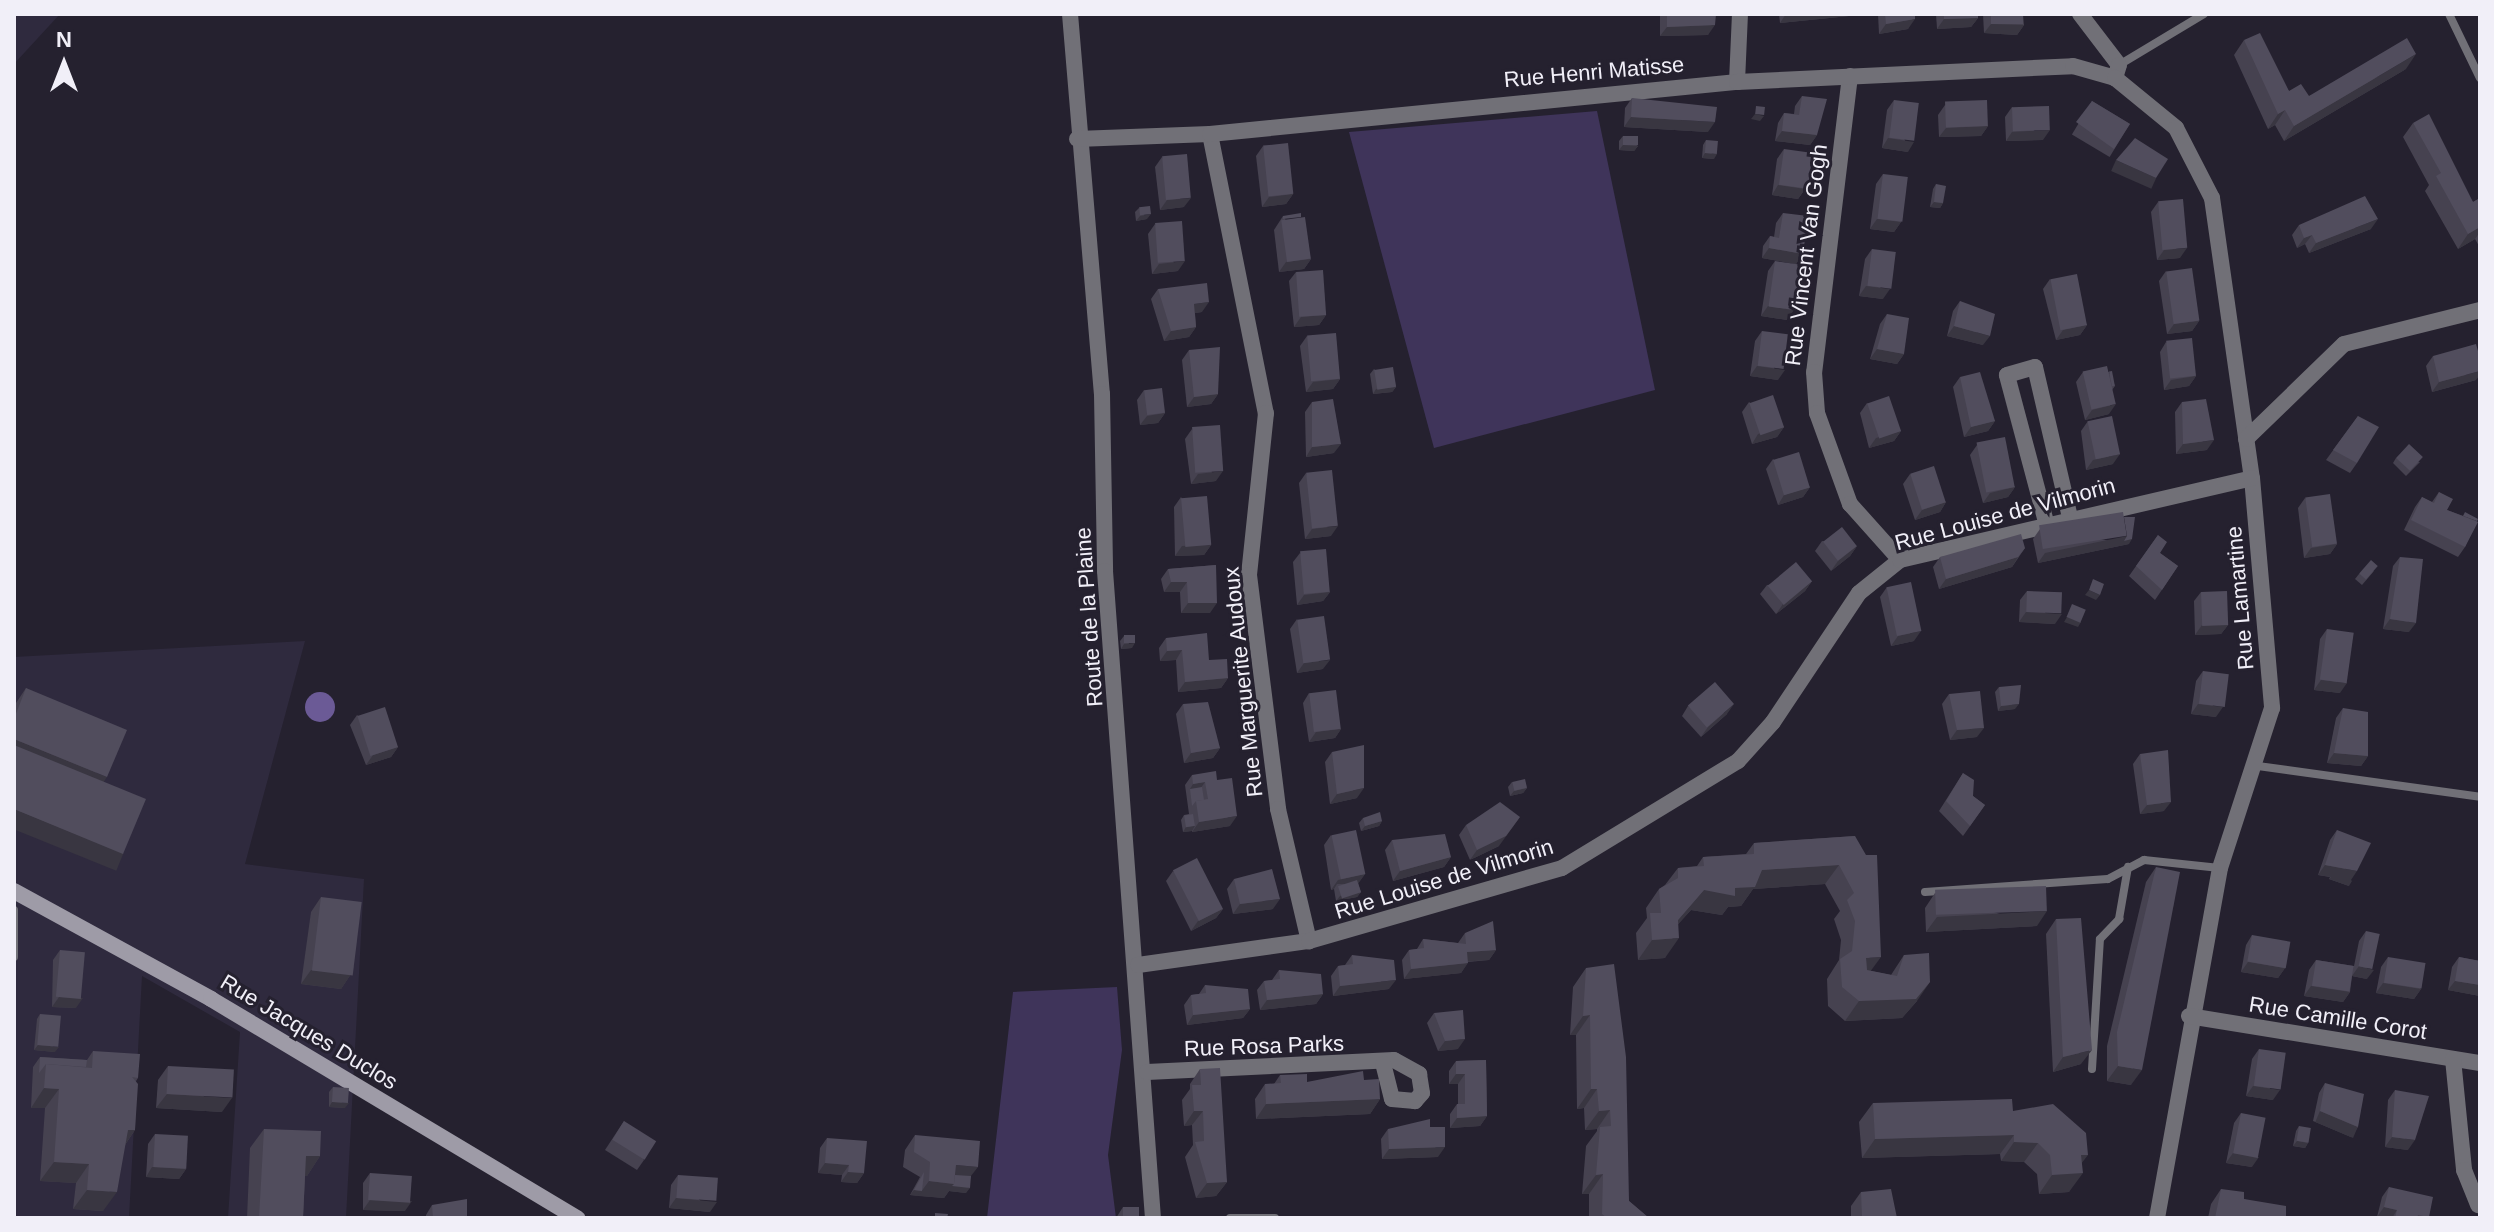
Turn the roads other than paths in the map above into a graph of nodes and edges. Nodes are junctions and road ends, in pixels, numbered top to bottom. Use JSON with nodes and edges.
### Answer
{"nodes":[{"id":1,"x":1070,"y":14,"type":"edge"},
{"id":2,"x":1740,"y":14,"type":"edge"},
{"id":3,"x":2080,"y":14,"type":"edge"},
{"id":4,"x":2204,"y":14,"type":"edge"},
{"id":5,"x":2449,"y":14,"type":"edge"},
{"id":6,"x":2117,"y":71,"type":"junction"},
{"id":7,"x":1850,"y":76,"type":"junction"},
{"id":8,"x":2480,"y":78,"type":"edge"},
{"id":9,"x":1737,"y":82,"type":"junction"},
{"id":10,"x":1210,"y":134,"type":"junction"},
{"id":11,"x":1077,"y":139,"type":"junction"},
{"id":12,"x":2480,"y":310,"type":"edge"},
{"id":13,"x":2246,"y":439,"type":"junction"},
{"id":14,"x":2252,"y":478,"type":"junction"},
{"id":15,"x":2070,"y":517,"type":"junction"},
{"id":16,"x":2046,"y":522,"type":"junction"},
{"id":17,"x":1900,"y":560,"type":"junction"},
{"id":18,"x":2258,"y":766,"type":"junction"},
{"id":19,"x":2480,"y":797,"type":"edge"},
{"id":20,"x":2128,"y":866,"type":"junction"},
{"id":21,"x":2220,"y":868,"type":"junction"},
{"id":22,"x":14,"y":891,"type":"edge"},
{"id":23,"x":1925,"y":892,"type":"dead end"},
{"id":24,"x":14,"y":910,"type":"edge"},
{"id":25,"x":1309,"y":941,"type":"junction"},
{"id":26,"x":14,"y":957,"type":"edge"},
{"id":27,"x":1138,"y":965,"type":"junction"},
{"id":28,"x":2189,"y":1016,"type":"junction"},
{"id":29,"x":2453,"y":1059,"type":"junction"},
{"id":30,"x":2480,"y":1063,"type":"edge"},
{"id":31,"x":1383,"y":1064,"type":"dead end"},
{"id":32,"x":2092,"y":1069,"type":"dead end"},
{"id":33,"x":1147,"y":1072,"type":"junction"},
{"id":34,"x":2478,"y":1205,"type":"dead end"},
{"id":35,"x":577,"y":1218,"type":"edge"},
{"id":36,"x":1153,"y":1218,"type":"edge"},
{"id":37,"x":1230,"y":1218,"type":"edge"},
{"id":38,"x":1275,"y":1218,"type":"edge"},
{"id":39,"x":2157,"y":1218,"type":"edge"}],
"edges":[{"from":1,"to":11,"type":"street","name":"Route de la Plaine"},
{"from":2,"to":9,"type":"street"},
{"from":3,"to":6,"type":"street","name":"Rue Lamartine"},
{"from":4,"to":6,"type":"lane"},
{"from":5,"to":8,"type":"lane"},
{"from":6,"to":7,"type":"street","name":"Rue Henri Matisse"},
{"from":6,"to":13,"type":"street","name":"Rue Lamartine"},
{"from":7,"to":9,"type":"street","name":"Rue Henri Matisse"},
{"from":7,"to":17,"type":"street","name":"Rue Vincent Van Gogh"},
{"from":9,"to":10,"type":"street","name":"Rue Henri Matisse"},
{"from":10,"to":11,"type":"street","name":"Rue Henri Matisse"},
{"from":10,"to":25,"type":"street","name":"Rue Marguerite Audoux"},
{"from":11,"to":27,"type":"street","name":"Route de la Plaine"},
{"from":12,"to":13,"type":"street"},
{"from":13,"to":14,"type":"street","name":"Rue Lamartine"},
{"from":14,"to":15,"type":"street","name":"Rue Louise de Vilmorin"},
{"from":14,"to":18,"type":"street","name":"Rue Lamartine"},
{"from":15,"to":16,"type":"street","name":"Rue Louise de Vilmorin"},
{"from":15,"to":16,"type":"street"},
{"from":16,"to":17,"type":"street","name":"Rue Louise de Vilmorin"},
{"from":17,"to":25,"type":"street","name":"Rue Louise de Vilmorin"},
{"from":18,"to":19,"type":"lane"},
{"from":18,"to":21,"type":"street","name":"Rue Lamartine"},
{"from":20,"to":21,"type":"lane"},
{"from":20,"to":23,"type":"lane"},
{"from":20,"to":32,"type":"lane"},
{"from":21,"to":28,"type":"street","name":"Rue Lamartine"},
{"from":22,"to":35,"type":"street","name":"Rue Jacques Duclos"},
{"from":24,"to":26,"type":"lane"},
{"from":25,"to":27,"type":"street","name":"Rue Louise de Vilmorin"},
{"from":27,"to":33,"type":"street","name":"Route de la Plaine"},
{"from":28,"to":29,"type":"street","name":"Rue Camille Corot"},
{"from":28,"to":39,"type":"street","name":"Rue Lamartine"},
{"from":29,"to":30,"type":"street","name":"Rue Camille Corot"},
{"from":29,"to":34,"type":"street"},
{"from":31,"to":33,"type":"street","name":"Rue Rosa Parks"},
{"from":33,"to":36,"type":"street","name":"Route de la Plaine"},
{"from":37,"to":38,"type":"lane"}]}
